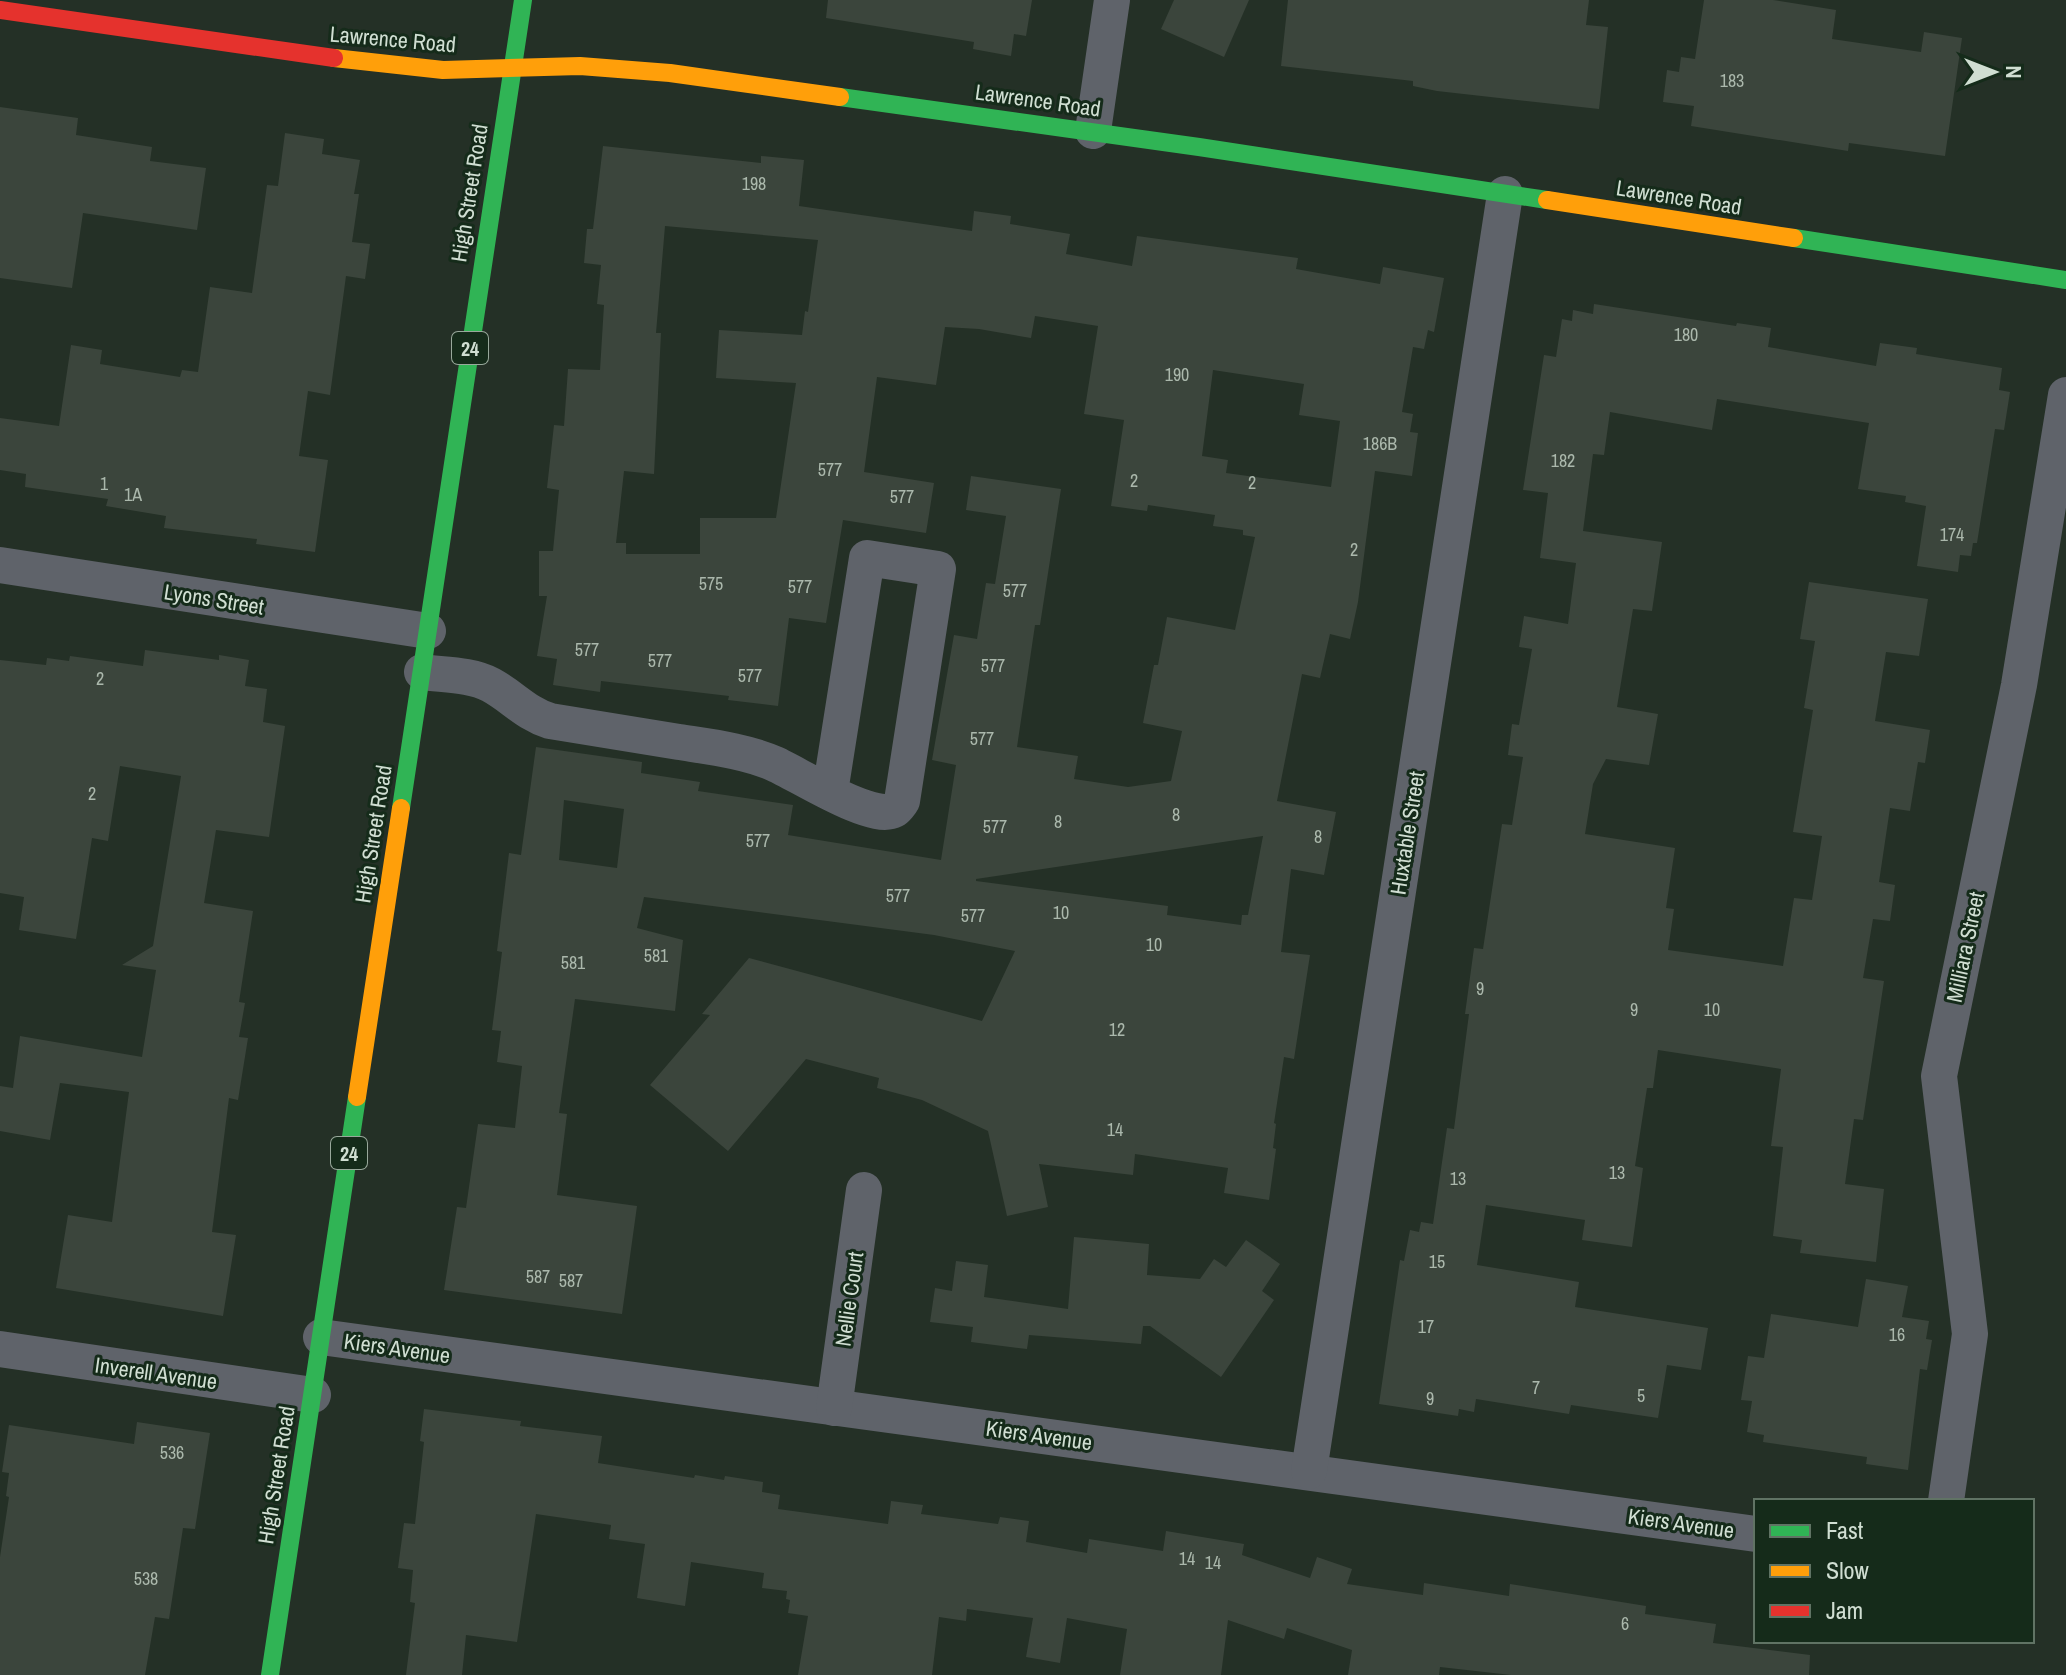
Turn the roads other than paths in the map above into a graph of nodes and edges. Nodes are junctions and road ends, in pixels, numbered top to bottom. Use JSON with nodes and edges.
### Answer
{"nodes":[{"id":1,"x":523,"y":0,"type":"edge"},
{"id":2,"x":1112,"y":0,"type":"edge"},
{"id":3,"x":0,"y":10,"type":"edge"},
{"id":4,"x":513,"y":66,"type":"junction"},
{"id":5,"x":1093,"y":131,"type":"junction"},
{"id":6,"x":1505,"y":194,"type":"junction"},
{"id":7,"x":2066,"y":280,"type":"edge"},
{"id":8,"x":2066,"y":395,"type":"edge"},
{"id":9,"x":0,"y":565,"type":"edge"},
{"id":10,"x":428,"y":631,"type":"junction"},
{"id":11,"x":422,"y":672,"type":"junction"},
{"id":12,"x":830,"y":792,"type":"junction"},
{"id":13,"x":864,"y":1190,"type":"dead end"},
{"id":14,"x":321,"y":1337,"type":"junction"},
{"id":15,"x":0,"y":1349,"type":"edge"},
{"id":16,"x":313,"y":1395,"type":"junction"},
{"id":17,"x":834,"y":1408,"type":"junction"},
{"id":18,"x":1309,"y":1471,"type":"junction"},
{"id":19,"x":1946,"y":1499,"type":"edge"},
{"id":20,"x":1754,"y":1534,"type":"edge"},
{"id":21,"x":270,"y":1675,"type":"edge"}],
"edges":[{"from":1,"to":4,"type":"street","name":"High Street Road","number":"24"},
{"from":2,"to":5,"type":"street"},
{"from":3,"to":4,"type":"street","name":"Lawrence Road"},
{"from":4,"to":5,"type":"street","name":"Lawrence Road"},
{"from":4,"to":10,"type":"street","name":"High Street Road","number":"24"},
{"from":5,"to":6,"type":"street","name":"Lawrence Road"},
{"from":6,"to":7,"type":"street","name":"Lawrence Road"},
{"from":6,"to":18,"type":"street","name":"Huxtable Street"},
{"from":8,"to":19,"type":"street","name":"Milliara Street"},
{"from":9,"to":10,"type":"street","name":"Lyons Street"},
{"from":10,"to":11,"type":"street","name":"High Street Road","number":"24"},
{"from":11,"to":12,"type":"street"},
{"from":11,"to":14,"type":"street","name":"High Street Road","number":"24"},
{"from":12,"to":12,"type":"street"},
{"from":13,"to":17,"type":"street","name":"Nellie Court"},
{"from":14,"to":16,"type":"street","name":"High Street Road","number":"24"},
{"from":14,"to":17,"type":"street","name":"Kiers Avenue"},
{"from":15,"to":16,"type":"street","name":"Inverell Avenue"},
{"from":16,"to":21,"type":"street","name":"High Street Road","number":"24"},
{"from":17,"to":18,"type":"street","name":"Kiers Avenue"},
{"from":18,"to":20,"type":"street","name":"Kiers Avenue"}]}
